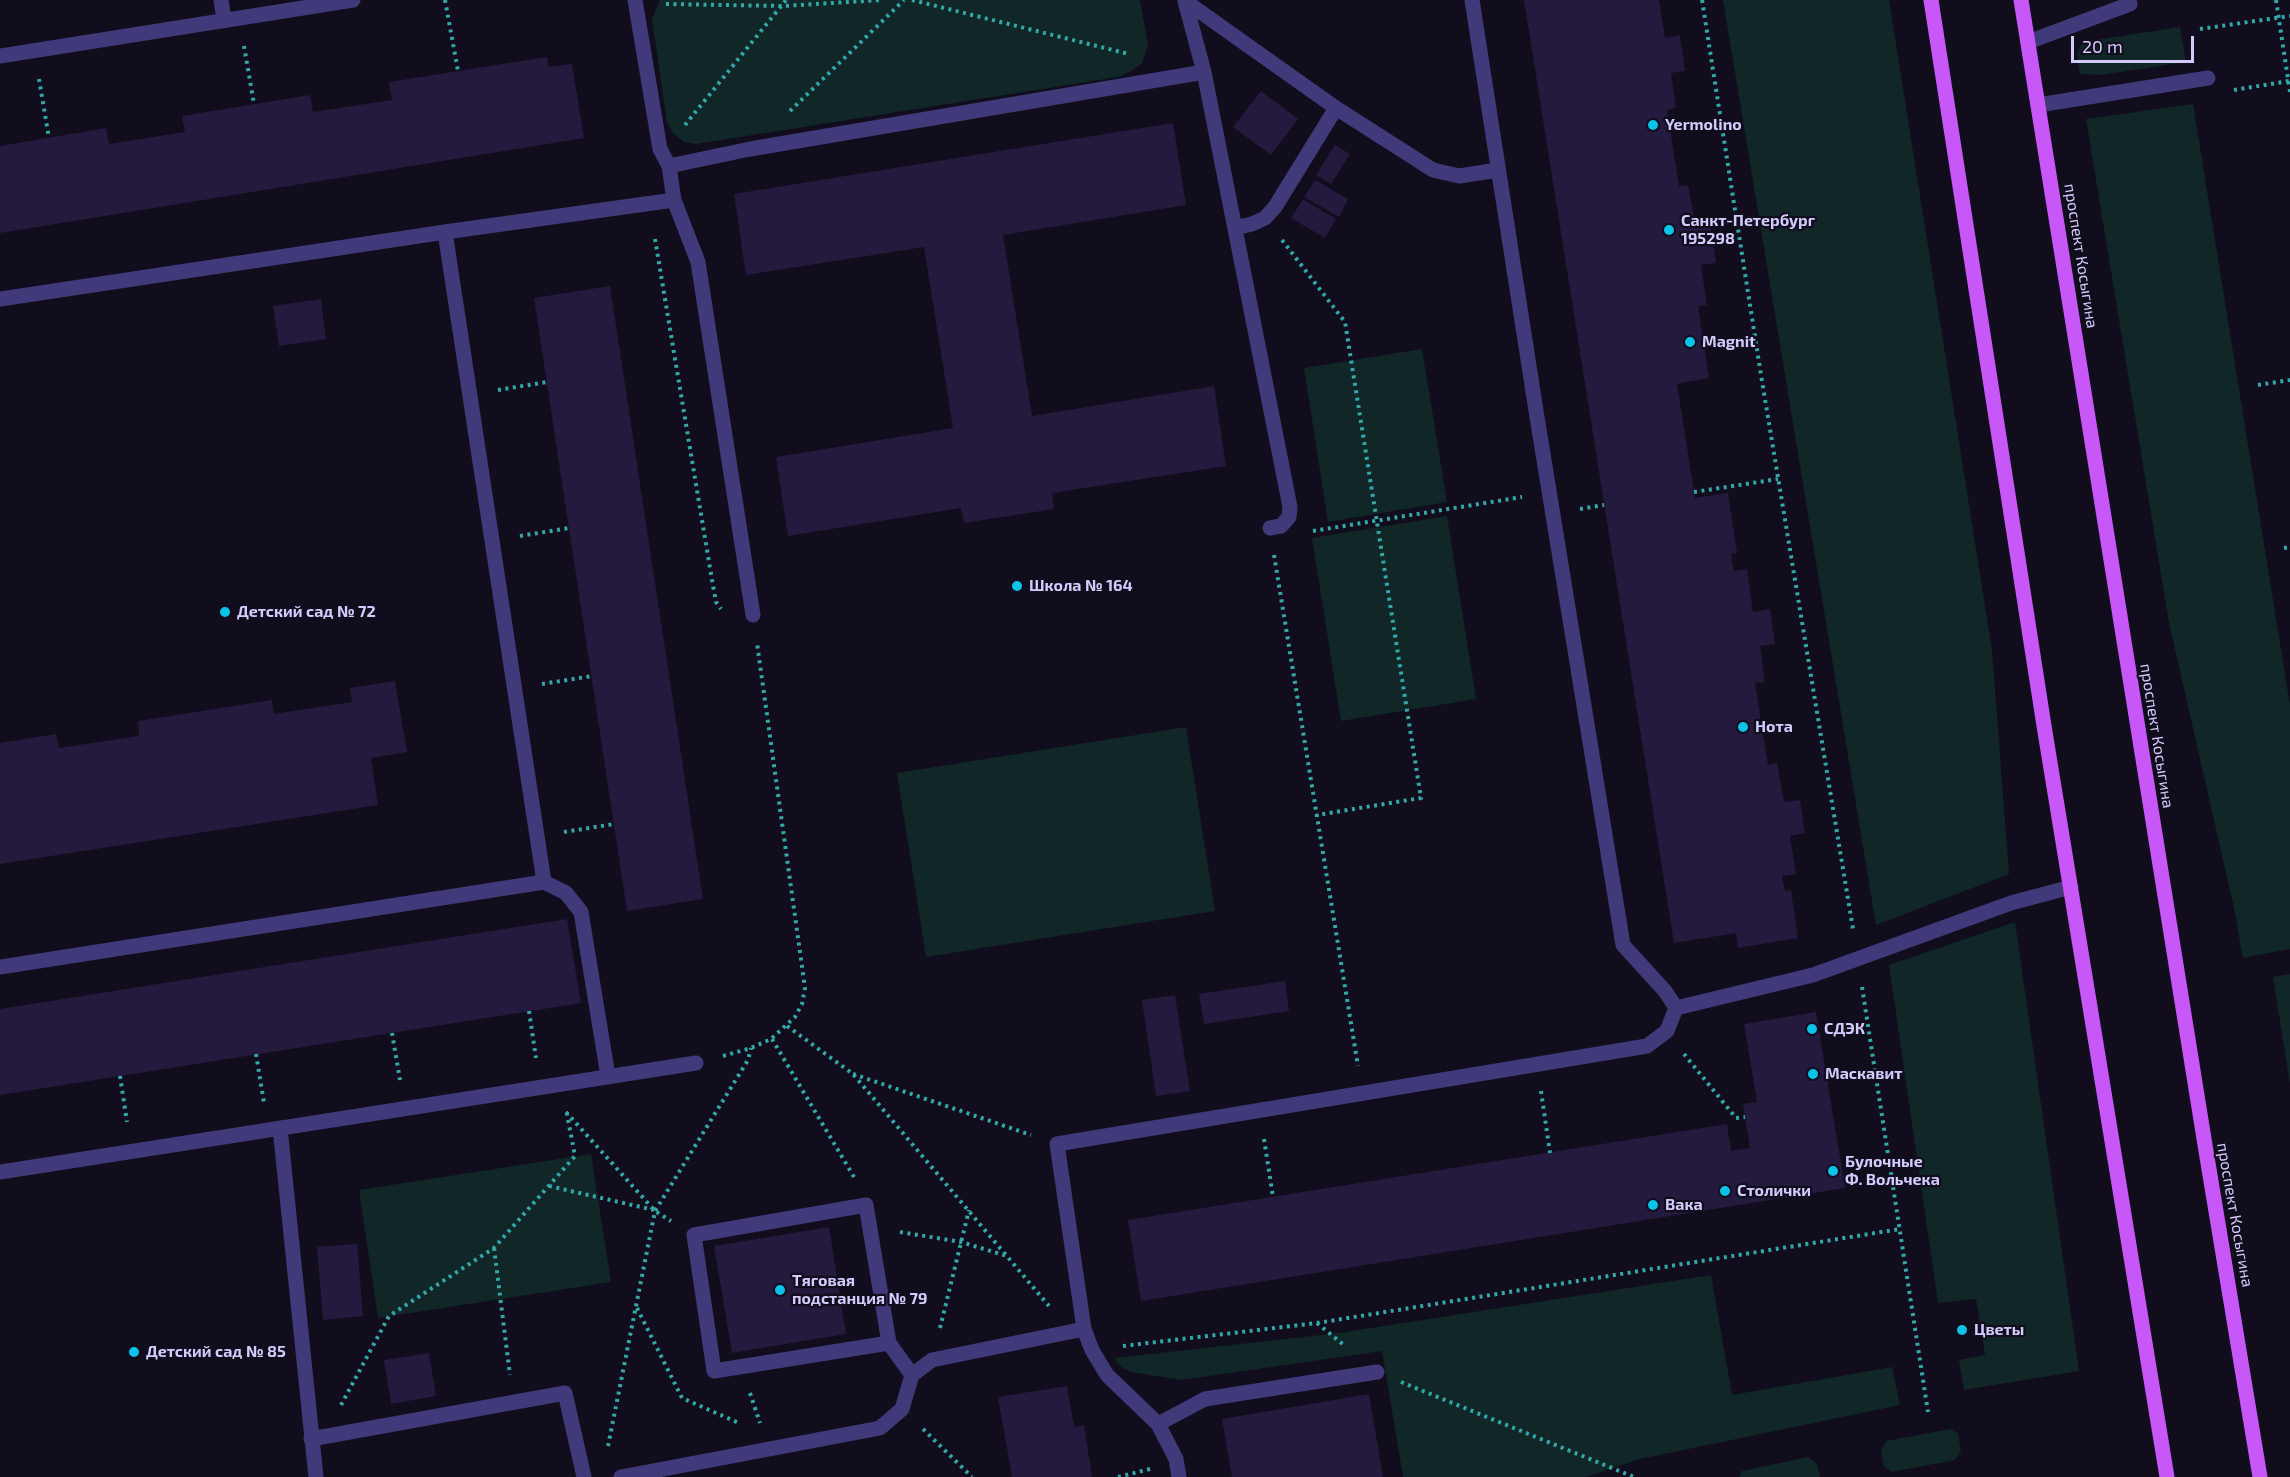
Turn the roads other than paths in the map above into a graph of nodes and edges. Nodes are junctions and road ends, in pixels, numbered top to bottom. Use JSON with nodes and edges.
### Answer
{"nodes":[{"id":1,"x":221,"y":0,"type":"edge"},
{"id":2,"x":353,"y":0,"type":"edge"},
{"id":3,"x":1187,"y":0,"type":"edge"},
{"id":4,"x":1472,"y":0,"type":"edge"},
{"id":5,"x":1931,"y":0,"type":"edge"},
{"id":6,"x":2021,"y":0,"type":"edge"},
{"id":7,"x":2129,"y":0,"type":"edge"},
{"id":8,"x":635,"y":2,"type":"edge"},
{"id":9,"x":232,"y":18,"type":"junction"},
{"id":10,"x":2028,"y":42,"type":"junction"},
{"id":11,"x":0,"y":56,"type":"edge"},
{"id":12,"x":1204,"y":72,"type":"junction"},
{"id":13,"x":2208,"y":78,"type":"dead end"},
{"id":14,"x":2038,"y":105,"type":"junction"},
{"id":15,"x":1336,"y":108,"type":"junction"},
{"id":16,"x":669,"y":166,"type":"junction"},
{"id":17,"x":1498,"y":170,"type":"junction"},
{"id":18,"x":674,"y":200,"type":"junction"},
{"id":19,"x":1235,"y":228,"type":"junction"},
{"id":20,"x":445,"y":232,"type":"junction"},
{"id":21,"x":0,"y":299,"type":"edge"},
{"id":22,"x":1270,"y":533,"type":"road end"},
{"id":23,"x":753,"y":615,"type":"road end"},
{"id":24,"x":544,"y":882,"type":"junction"},
{"id":25,"x":2071,"y":887,"type":"junction"},
{"id":26,"x":0,"y":967,"type":"edge"},
{"id":27,"x":1676,"y":1008,"type":"junction"},
{"id":28,"x":696,"y":1063,"type":"road end"},
{"id":29,"x":608,"y":1076,"type":"junction"},
{"id":30,"x":280,"y":1128,"type":"junction"},
{"id":31,"x":0,"y":1172,"type":"edge"},
{"id":32,"x":1077,"y":1331,"type":"junction"},
{"id":33,"x":889,"y":1343,"type":"junction"},
{"id":34,"x":1377,"y":1372,"type":"road end"},
{"id":35,"x":912,"y":1375,"type":"junction"},
{"id":36,"x":1158,"y":1424,"type":"junction"},
{"id":37,"x":311,"y":1439,"type":"junction"},
{"id":38,"x":316,"y":1477,"type":"edge"},
{"id":39,"x":584,"y":1477,"type":"edge"},
{"id":40,"x":621,"y":1477,"type":"edge"},
{"id":41,"x":1179,"y":1477,"type":"edge"},
{"id":42,"x":2167,"y":1477,"type":"edge"},
{"id":43,"x":2260,"y":1477,"type":"edge"}],
"edges":[{"from":1,"to":9,"type":"lane"},
{"from":2,"to":9,"type":"lane"},
{"from":3,"to":12,"type":"lane"},
{"from":3,"to":15,"type":"lane"},
{"from":4,"to":17,"type":"lane"},
{"from":5,"to":25,"type":"main road"},
{"from":6,"to":10,"type":"main road","name":"проспект Косыгина"},
{"from":7,"to":10,"type":"lane"},
{"from":8,"to":16,"type":"lane"},
{"from":9,"to":11,"type":"lane"},
{"from":10,"to":14,"type":"main road","name":"проспект Косыгина"},
{"from":12,"to":16,"type":"lane"},
{"from":12,"to":19,"type":"lane"},
{"from":13,"to":14,"type":"lane"},
{"from":14,"to":43,"type":"main road","name":"проспект Косыгина"},
{"from":15,"to":17,"type":"lane"},
{"from":15,"to":19,"type":"lane"},
{"from":16,"to":18,"type":"lane"},
{"from":17,"to":27,"type":"lane"},
{"from":18,"to":20,"type":"lane"},
{"from":18,"to":23,"type":"lane"},
{"from":19,"to":22,"type":"lane"},
{"from":20,"to":21,"type":"lane"},
{"from":20,"to":24,"type":"lane"},
{"from":24,"to":26,"type":"lane"},
{"from":24,"to":29,"type":"lane"},
{"from":25,"to":27,"type":"lane"},
{"from":25,"to":42,"type":"main road"},
{"from":27,"to":32,"type":"lane"},
{"from":28,"to":29,"type":"lane"},
{"from":29,"to":30,"type":"lane"},
{"from":30,"to":31,"type":"lane"},
{"from":30,"to":37,"type":"lane"},
{"from":32,"to":35,"type":"lane"},
{"from":32,"to":36,"type":"lane"},
{"from":33,"to":33,"type":"lane"},
{"from":33,"to":35,"type":"lane"},
{"from":34,"to":36,"type":"lane"},
{"from":35,"to":40,"type":"lane"},
{"from":36,"to":41,"type":"lane"},
{"from":37,"to":38,"type":"lane"},
{"from":37,"to":39,"type":"lane"}]}
